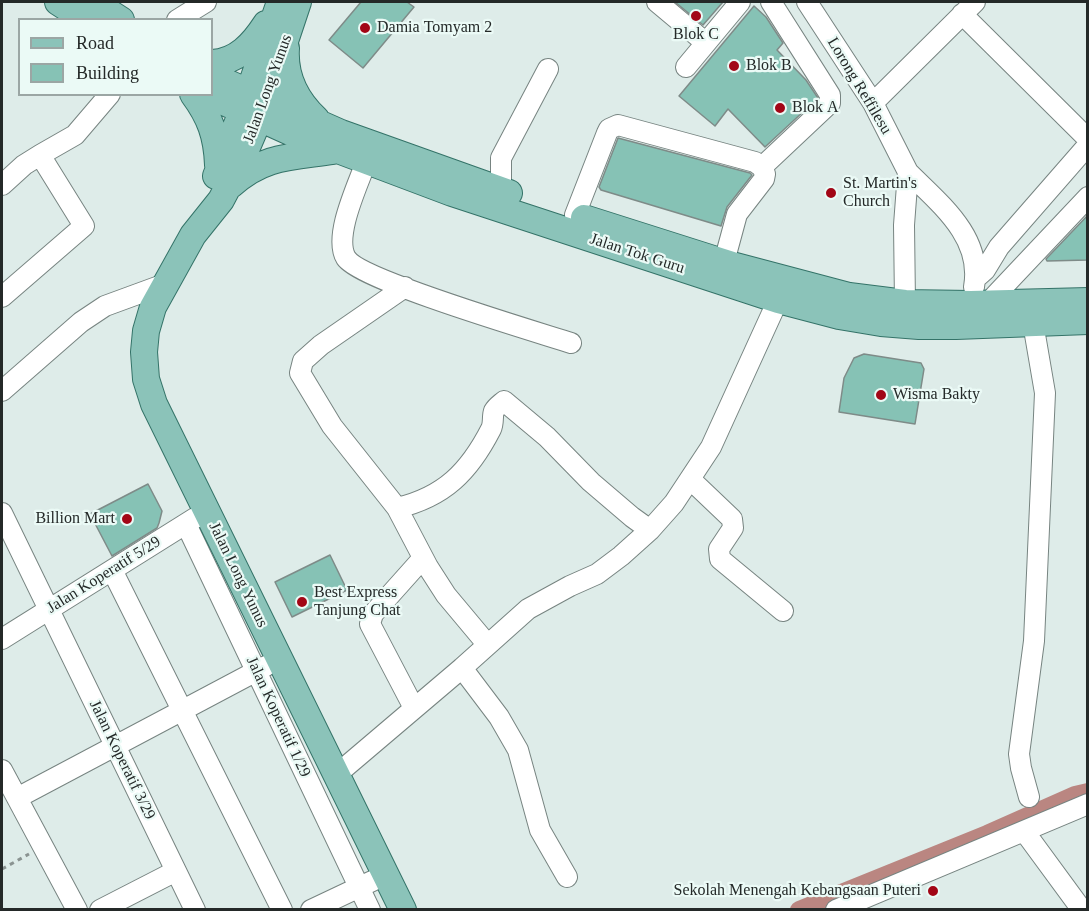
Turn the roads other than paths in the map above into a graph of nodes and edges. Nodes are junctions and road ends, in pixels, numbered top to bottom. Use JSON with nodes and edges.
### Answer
{"nodes":[{"id":1,"x":58,"y":2,"type":"edge"},
{"id":2,"x":93,"y":2,"type":"edge"},
{"id":3,"x":206,"y":2,"type":"edge"},
{"id":4,"x":657,"y":2,"type":"edge"},
{"id":5,"x":740,"y":2,"type":"edge"},
{"id":6,"x":771,"y":2,"type":"edge"},
{"id":7,"x":807,"y":2,"type":"edge"},
{"id":8,"x":287,"y":7,"type":"edge"},
{"id":9,"x":969,"y":8,"type":"edge"},
{"id":10,"x":83,"y":18,"type":"edge"},
{"id":11,"x":118,"y":18,"type":"edge"},
{"id":12,"x":180,"y":18,"type":"edge"},
{"id":13,"x":706,"y":43,"type":"junction"},
{"id":14,"x":213,"y":63,"type":"edge"},
{"id":15,"x":686,"y":67,"type":"dead end"},
{"id":16,"x":548,"y":69,"type":"dead end"},
{"id":17,"x":213,"y":77,"type":"edge"},
{"id":18,"x":108,"y":96,"type":"edge"},
{"id":19,"x":194,"y":96,"type":"edge"},
{"id":20,"x":213,"y":96,"type":"edge"},
{"id":21,"x":873,"y":103,"type":"junction"},
{"id":22,"x":254,"y":106,"type":"junction"},
{"id":23,"x":1088,"y":138,"type":"edge"},
{"id":24,"x":339,"y":142,"type":"junction"},
{"id":25,"x":1088,"y":145,"type":"edge"},
{"id":26,"x":40,"y":154,"type":"junction"},
{"id":27,"x":366,"y":162,"type":"junction"},
{"id":28,"x":762,"y":167,"type":"junction"},
{"id":29,"x":908,"y":172,"type":"junction"},
{"id":30,"x":223,"y":180,"type":"junction"},
{"id":31,"x":2,"y":184,"type":"edge"},
{"id":32,"x":501,"y":190,"type":"junction"},
{"id":33,"x":1088,"y":197,"type":"edge"},
{"id":34,"x":575,"y":215,"type":"junction"},
{"id":35,"x":724,"y":262,"type":"junction"},
{"id":36,"x":976,"y":278,"type":"junction"},
{"id":37,"x":165,"y":284,"type":"junction"},
{"id":38,"x":405,"y":287,"type":"junction"},
{"id":39,"x":2,"y":297,"type":"edge"},
{"id":40,"x":778,"y":300,"type":"junction"},
{"id":41,"x":1088,"y":300,"type":"edge"},
{"id":42,"x":905,"y":303,"type":"junction"},
{"id":43,"x":979,"y":304,"type":"junction"},
{"id":44,"x":1088,"y":321,"type":"edge"},
{"id":45,"x":1033,"y":323,"type":"junction"},
{"id":46,"x":571,"y":343,"type":"dead end"},
{"id":47,"x":2,"y":391,"type":"edge"},
{"id":48,"x":690,"y":479,"type":"junction"},
{"id":49,"x":397,"y":508,"type":"junction"},
{"id":50,"x":2,"y":513,"type":"edge"},
{"id":51,"x":196,"y":517,"type":"junction"},
{"id":52,"x":650,"y":530,"type":"junction"},
{"id":53,"x":423,"y":558,"type":"junction"},
{"id":54,"x":112,"y":570,"type":"junction"},
{"id":55,"x":48,"y":610,"type":"junction"},
{"id":56,"x":783,"y":611,"type":"dead end"},
{"id":57,"x":2,"y":639,"type":"edge"},
{"id":58,"x":487,"y":644,"type":"junction"},
{"id":59,"x":279,"y":659,"type":"junction"},
{"id":60,"x":462,"y":668,"type":"junction"},
{"id":61,"x":256,"y":671,"type":"junction"},
{"id":62,"x":414,"y":708,"type":"junction"},
{"id":63,"x":182,"y":710,"type":"junction"},
{"id":64,"x":115,"y":746,"type":"junction"},
{"id":65,"x":2,"y":770,"type":"edge"},
{"id":66,"x":336,"y":775,"type":"junction"},
{"id":67,"x":1029,"y":797,"type":"dead end"},
{"id":68,"x":17,"y":798,"type":"junction"},
{"id":69,"x":1088,"y":804,"type":"edge"},
{"id":70,"x":1024,"y":831,"type":"junction"},
{"id":71,"x":176,"y":871,"type":"junction"},
{"id":72,"x":385,"y":875,"type":"junction"},
{"id":73,"x":567,"y":877,"type":"dead end"},
{"id":74,"x":359,"y":887,"type":"junction"},
{"id":75,"x":77,"y":909,"type":"edge"},
{"id":76,"x":100,"y":909,"type":"edge"},
{"id":77,"x":195,"y":909,"type":"edge"},
{"id":78,"x":282,"y":909,"type":"edge"},
{"id":79,"x":311,"y":909,"type":"edge"},
{"id":80,"x":370,"y":909,"type":"edge"},
{"id":81,"x":403,"y":909,"type":"edge"},
{"id":82,"x":836,"y":909,"type":"edge"},
{"id":83,"x":1082,"y":909,"type":"edge"}],
"edges":[{"from":1,"to":10,"type":"main road"},
{"from":2,"to":11,"type":"main road"},
{"from":3,"to":12,"type":"street"},
{"from":4,"to":13,"type":"street"},
{"from":5,"to":13,"type":"street"},
{"from":6,"to":28,"type":"street"},
{"from":7,"to":21,"type":"street","name":"Lorong Reffilesu"},
{"from":8,"to":14,"type":"main road"},
{"from":8,"to":22,"type":"main road","name":"Jalan Long Yunus"},
{"from":8,"to":24,"type":"main road"},
{"from":9,"to":21,"type":"street"},
{"from":9,"to":23,"type":"street"},
{"from":13,"to":15,"type":"street"},
{"from":16,"to":32,"type":"street"},
{"from":17,"to":22,"type":"main road","name":"Jalan Tok Guru"},
{"from":18,"to":26,"type":"street"},
{"from":19,"to":30,"type":"main road"},
{"from":20,"to":22,"type":"main road","name":"Jalan Tok Guru"},
{"from":21,"to":29,"type":"street","name":"Lorong Reffilesu"},
{"from":22,"to":24,"type":"main road","name":"Jalan Tok Guru"},
{"from":22,"to":30,"type":"main road","name":"Jalan Long Yunus"},
{"from":24,"to":27,"type":"main road","name":"Jalan Tok Guru"},
{"from":24,"to":30,"type":"main road"},
{"from":24,"to":32,"type":"main road","name":"Jalan Tok Guru"},
{"from":25,"to":36,"type":"street"},
{"from":26,"to":31,"type":"street"},
{"from":26,"to":39,"type":"street"},
{"from":27,"to":38,"type":"street"},
{"from":27,"to":40,"type":"main road","name":"Jalan Tok Guru"},
{"from":28,"to":34,"type":"street"},
{"from":28,"to":35,"type":"street"},
{"from":29,"to":36,"type":"street","name":"Lorong Reffilesu"},
{"from":29,"to":42,"type":"street"},
{"from":30,"to":37,"type":"main road","name":"Jalan Long Yunus"},
{"from":32,"to":34,"type":"main road","name":"Jalan Tok Guru"},
{"from":33,"to":43,"type":"street"},
{"from":34,"to":35,"type":"main road","name":"Jalan Tok Guru"},
{"from":35,"to":42,"type":"main road","name":"Jalan Tok Guru"},
{"from":36,"to":43,"type":"street","name":"Lorong Reffilesu"},
{"from":37,"to":47,"type":"street"},
{"from":37,"to":51,"type":"main road","name":"Jalan Long Yunus"},
{"from":38,"to":46,"type":"street"},
{"from":38,"to":49,"type":"street"},
{"from":40,"to":45,"type":"main road","name":"Jalan Tok Guru"},
{"from":40,"to":48,"type":"street"},
{"from":41,"to":43,"type":"main road","name":"Jalan Tok Guru"},
{"from":42,"to":43,"type":"main road","name":"Jalan Tok Guru"},
{"from":44,"to":45,"type":"main road","name":"Jalan Tok Guru"},
{"from":45,"to":67,"type":"street"},
{"from":48,"to":52,"type":"street"},
{"from":48,"to":56,"type":"street"},
{"from":49,"to":52,"type":"street"},
{"from":49,"to":53,"type":"street"},
{"from":50,"to":55,"type":"street","name":"Jalan Koperatif 3/29"},
{"from":51,"to":54,"type":"street","name":"Jalan Koperatif 5/29"},
{"from":51,"to":59,"type":"main road","name":"Jalan Long Yunus"},
{"from":51,"to":61,"type":"street","name":"Jalan Koperatif 1/29"},
{"from":52,"to":58,"type":"street"},
{"from":53,"to":58,"type":"street"},
{"from":53,"to":62,"type":"street"},
{"from":54,"to":55,"type":"street","name":"Jalan Koperatif 5/29"},
{"from":54,"to":63,"type":"street"},
{"from":55,"to":57,"type":"street","name":"Jalan Koperatif 5/29"},
{"from":55,"to":64,"type":"street","name":"Jalan Koperatif 3/29"},
{"from":58,"to":60,"type":"street"},
{"from":59,"to":61,"type":"street"},
{"from":59,"to":66,"type":"main road","name":"Jalan Long Yunus"},
{"from":60,"to":62,"type":"street"},
{"from":60,"to":73,"type":"street"},
{"from":61,"to":63,"type":"street"},
{"from":61,"to":74,"type":"street","name":"Jalan Koperatif 1/29"},
{"from":62,"to":66,"type":"street"},
{"from":63,"to":64,"type":"street"},
{"from":63,"to":78,"type":"street"},
{"from":64,"to":68,"type":"street"},
{"from":64,"to":71,"type":"street","name":"Jalan Koperatif 3/29"},
{"from":65,"to":68,"type":"street"},
{"from":66,"to":72,"type":"main road","name":"Jalan Long Yunus"},
{"from":68,"to":75,"type":"street"},
{"from":69,"to":70,"type":"street"},
{"from":70,"to":82,"type":"street"},
{"from":70,"to":83,"type":"street"},
{"from":71,"to":76,"type":"street"},
{"from":71,"to":77,"type":"street","name":"Jalan Koperatif 3/29"},
{"from":72,"to":74,"type":"street"},
{"from":72,"to":81,"type":"main road","name":"Jalan Long Yunus"},
{"from":74,"to":79,"type":"street"},
{"from":74,"to":80,"type":"street","name":"Jalan Koperatif 1/29"}]}
